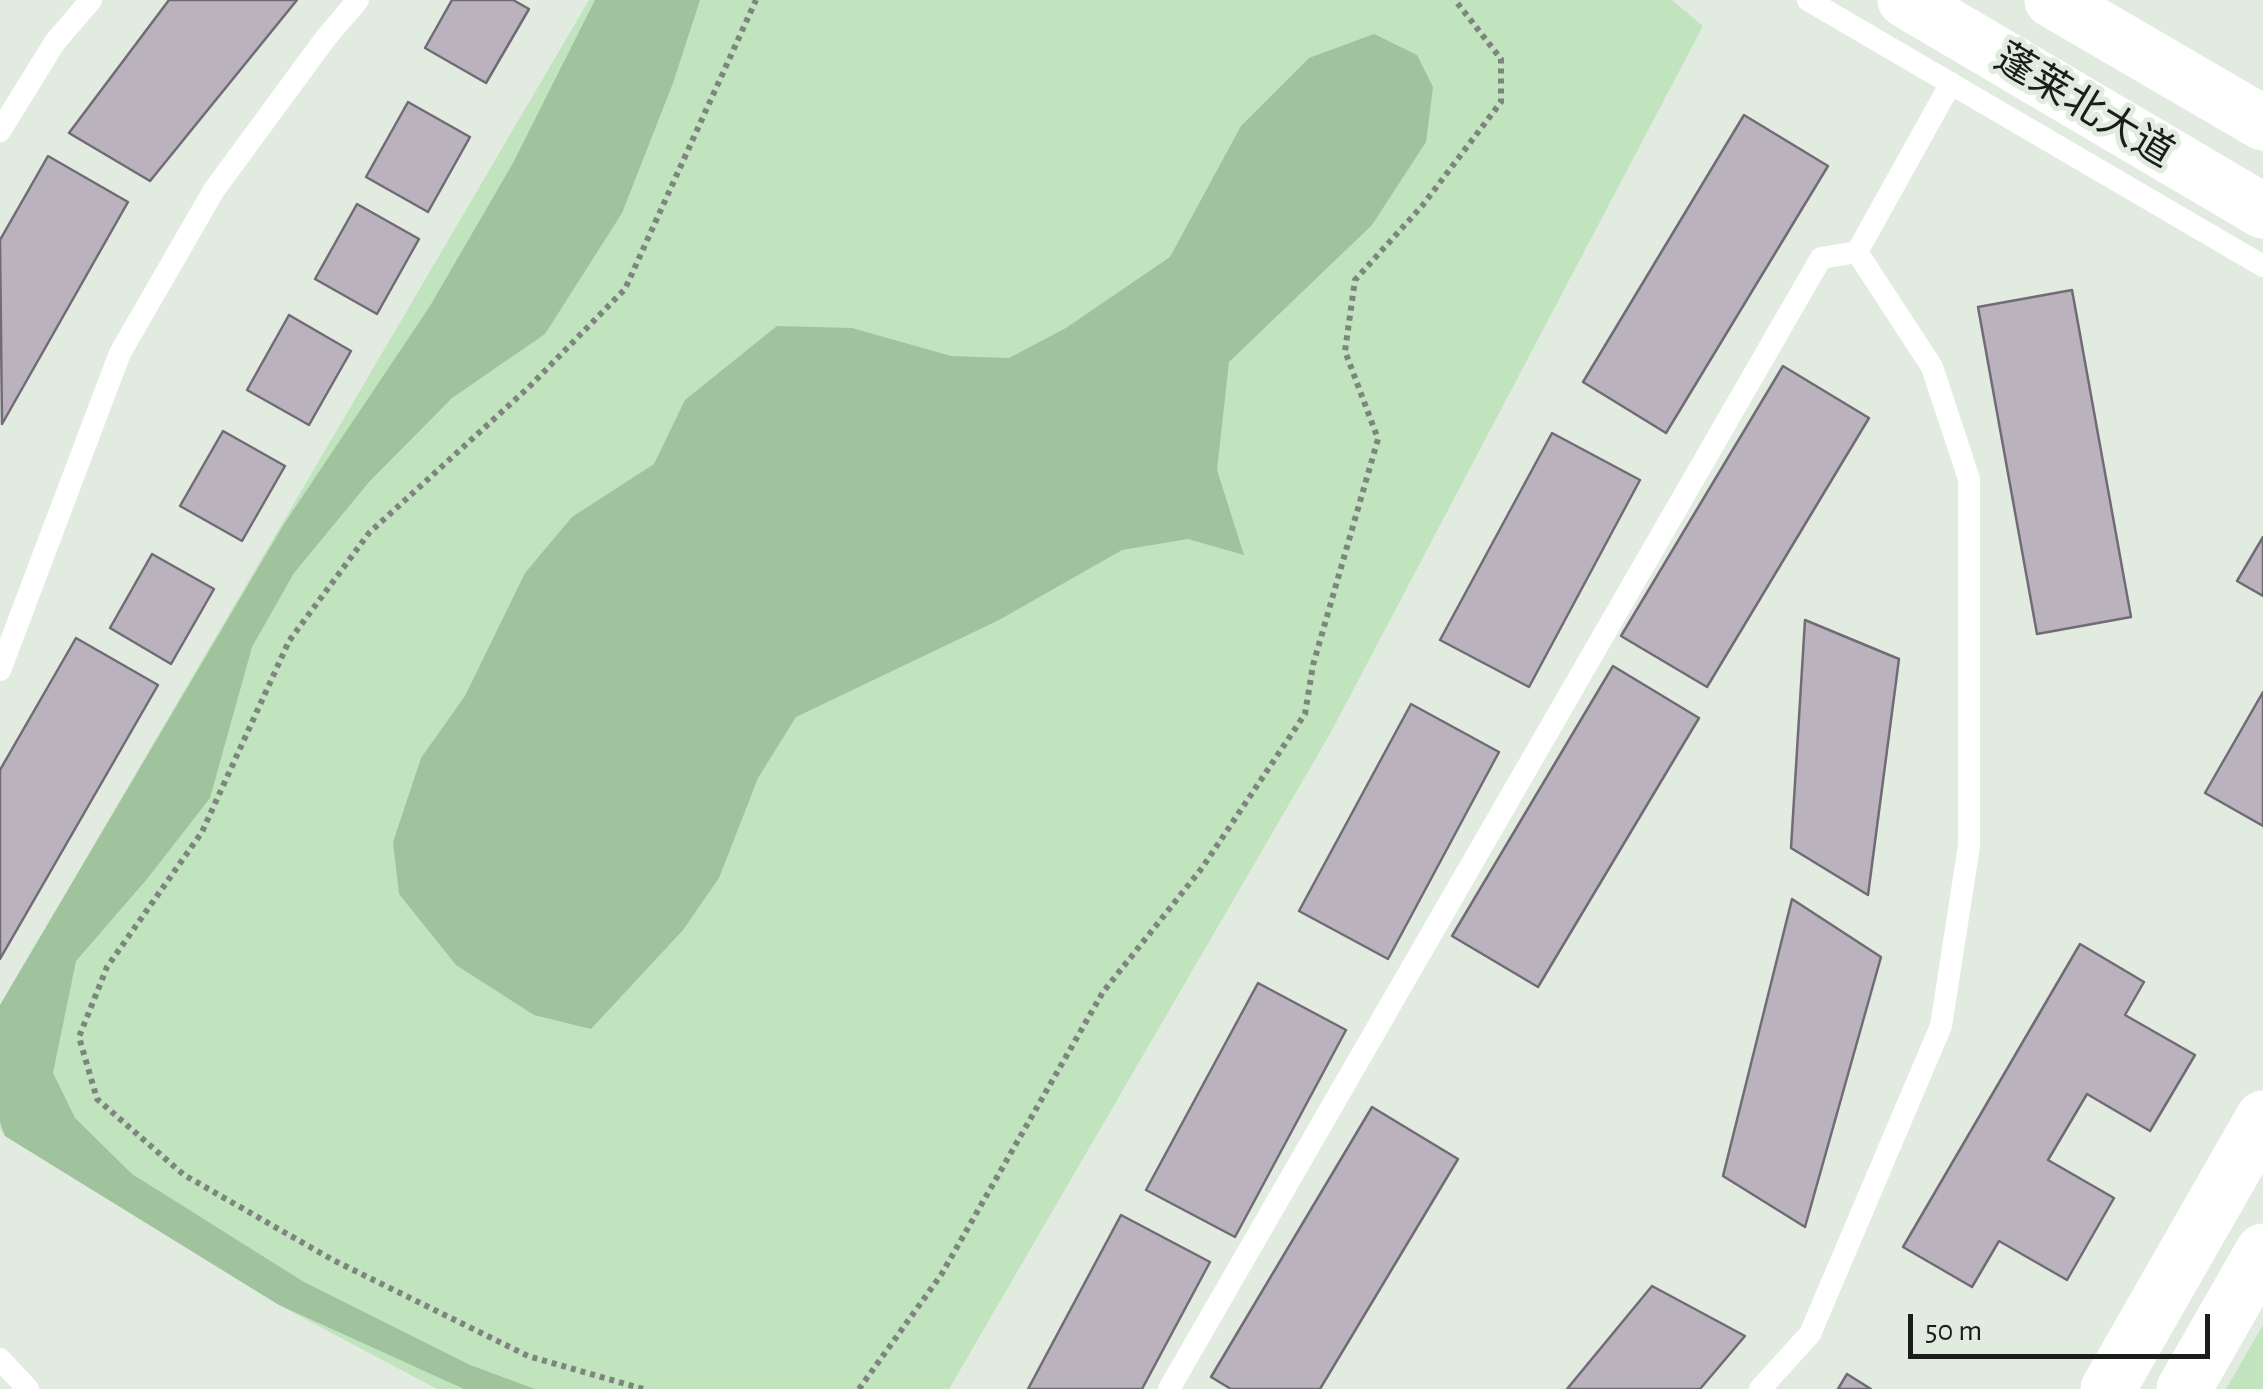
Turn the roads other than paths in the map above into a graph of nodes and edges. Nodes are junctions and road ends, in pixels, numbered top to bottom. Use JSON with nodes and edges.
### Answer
{"nodes":[{"id":1,"x":91,"y":0,"type":"edge"},
{"id":2,"x":358,"y":0,"type":"edge"},
{"id":3,"x":1808,"y":0,"type":"edge"},
{"id":4,"x":1905,"y":0,"type":"edge"},
{"id":5,"x":2052,"y":0,"type":"edge"},
{"id":6,"x":1951,"y":83,"type":"junction"},
{"id":7,"x":2263,"y":122,"type":"edge"},
{"id":8,"x":0,"y":131,"type":"edge"},
{"id":9,"x":2263,"y":211,"type":"edge"},
{"id":10,"x":1857,"y":252,"type":"junction"},
{"id":11,"x":2263,"y":266,"type":"edge"},
{"id":12,"x":0,"y":670,"type":"edge"},
{"id":13,"x":2263,"y":1118,"type":"edge"},
{"id":14,"x":2263,"y":1251,"type":"edge"},
{"id":15,"x":0,"y":1359,"type":"edge"},
{"id":16,"x":28,"y":1389,"type":"edge"},
{"id":17,"x":1169,"y":1389,"type":"edge"},
{"id":18,"x":1760,"y":1389,"type":"edge"},
{"id":19,"x":2108,"y":1389,"type":"edge"},
{"id":20,"x":2184,"y":1389,"type":"edge"}],
"edges":[{"from":1,"to":8,"type":"lane"},
{"from":2,"to":12,"type":"lane"},
{"from":3,"to":6,"type":"lane"},
{"from":4,"to":9,"type":"main road","name":"蓬莱北大道"},
{"from":5,"to":7,"type":"main road","name":"蓬莱北大道"},
{"from":6,"to":10,"type":"lane"},
{"from":6,"to":11,"type":"lane"},
{"from":10,"to":17,"type":"lane"},
{"from":10,"to":18,"type":"lane"},
{"from":13,"to":19,"type":"main road"},
{"from":14,"to":20,"type":"main road"},
{"from":15,"to":16,"type":"lane"}]}
